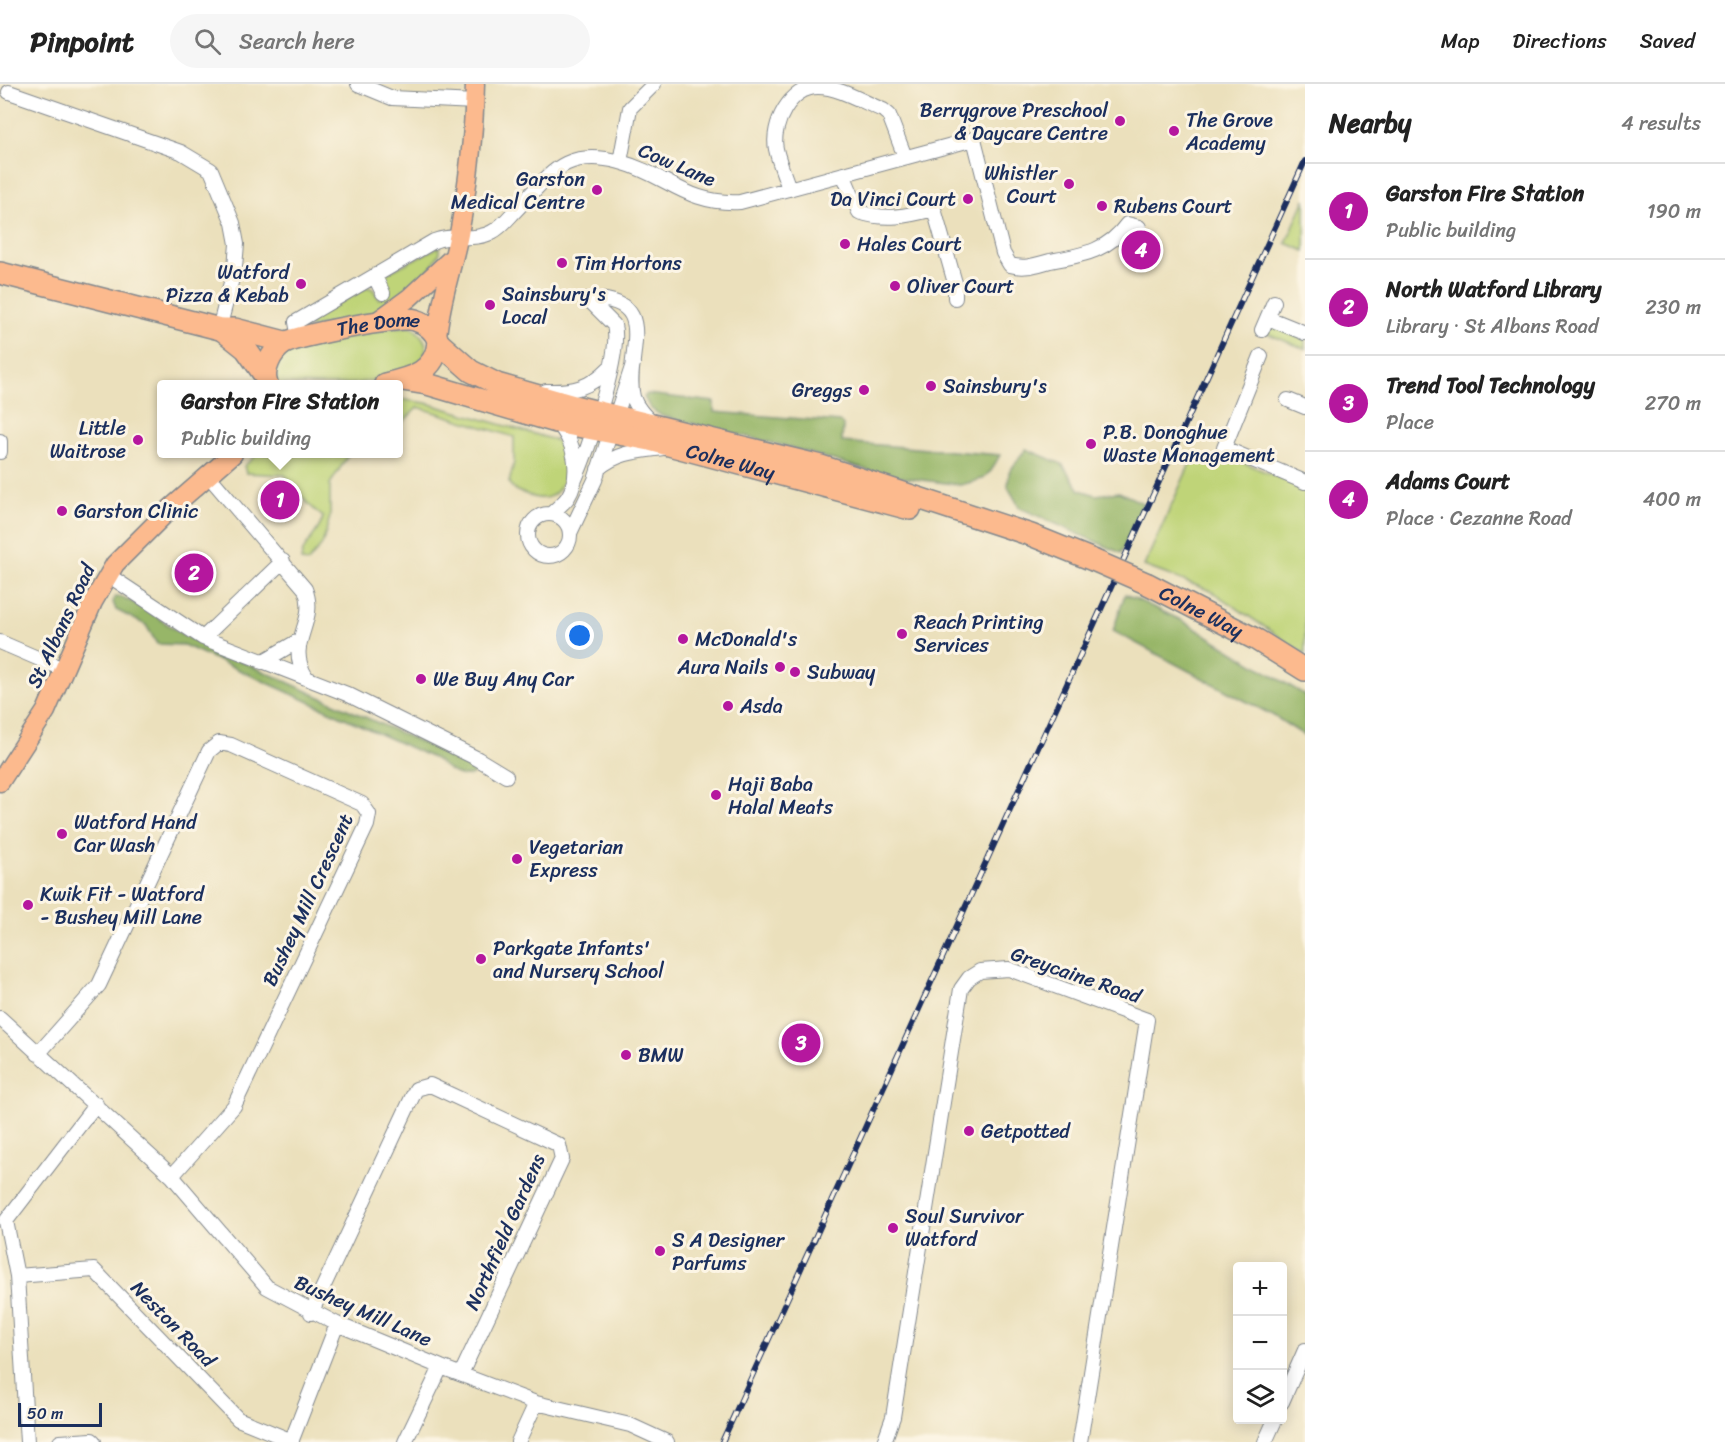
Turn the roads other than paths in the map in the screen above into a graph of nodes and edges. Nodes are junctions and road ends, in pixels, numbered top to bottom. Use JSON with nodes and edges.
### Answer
{"nodes":[{"id":1,"x":358,"y":84,"type":"edge"},
{"id":2,"x":654,"y":84,"type":"edge"},
{"id":3,"x":6,"y":92,"type":"edge"},
{"id":4,"x":475,"y":93,"type":"edge"},
{"id":5,"x":905,"y":157,"type":"junction"},
{"id":6,"x":620,"y":162,"type":"junction"},
{"id":7,"x":843,"y":174,"type":"junction"},
{"id":8,"x":789,"y":189,"type":"junction"},
{"id":9,"x":1138,"y":227,"type":"dead end"},
{"id":10,"x":459,"y":236,"type":"junction"},
{"id":11,"x":451,"y":259,"type":"junction"},
{"id":12,"x":0,"y":273,"type":"edge"},
{"id":13,"x":375,"y":277,"type":"junction"},
{"id":14,"x":383,"y":293,"type":"dead end"},
{"id":15,"x":955,"y":298,"type":"dead end"},
{"id":16,"x":1274,"y":302,"type":"dead end"},
{"id":17,"x":376,"y":322,"type":"junction"},
{"id":18,"x":220,"y":329,"type":"junction"},
{"id":19,"x":1305,"y":333,"type":"edge"},
{"id":20,"x":437,"y":339,"type":"junction"},
{"id":21,"x":292,"y":341,"type":"junction"},
{"id":22,"x":1261,"y":356,"type":"dead end"},
{"id":23,"x":633,"y":364,"type":"junction"},
{"id":24,"x":610,"y":368,"type":"junction"},
{"id":25,"x":265,"y":380,"type":"edge"},
{"id":26,"x":266,"y":380,"type":"edge"},
{"id":27,"x":400,"y":380,"type":"edge"},
{"id":28,"x":403,"y":383,"type":"edge"},
{"id":29,"x":514,"y":389,"type":"junction"},
{"id":30,"x":1288,"y":400,"type":"dead end"},
{"id":31,"x":1305,"y":406,"type":"edge"},
{"id":32,"x":605,"y":421,"type":"junction"},
{"id":33,"x":556,"y":422,"type":"junction"},
{"id":34,"x":652,"y":423,"type":"junction"},
{"id":35,"x":0,"y":441,"type":"edge"},
{"id":36,"x":672,"y":447,"type":"junction"},
{"id":37,"x":0,"y":452,"type":"edge"},
{"id":38,"x":227,"y":458,"type":"edge"},
{"id":39,"x":598,"y":469,"type":"junction"},
{"id":40,"x":208,"y":475,"type":"junction"},
{"id":41,"x":1305,"y":482,"type":"edge"},
{"id":42,"x":573,"y":484,"type":"junction"},
{"id":43,"x":551,"y":514,"type":"junction"},
{"id":44,"x":570,"y":533,"type":"junction"},
{"id":45,"x":1059,"y":548,"type":"junction"},
{"id":46,"x":283,"y":561,"type":"junction"},
{"id":47,"x":108,"y":575,"type":"junction"},
{"id":48,"x":202,"y":638,"type":"junction"},
{"id":49,"x":298,"y":641,"type":"junction"},
{"id":50,"x":0,"y":642,"type":"edge"},
{"id":51,"x":262,"y":662,"type":"junction"},
{"id":52,"x":65,"y":670,"type":"junction"},
{"id":53,"x":1305,"y":670,"type":"edge"},
{"id":54,"x":306,"y":677,"type":"junction"},
{"id":55,"x":506,"y":776,"type":"dead end"},
{"id":56,"x":0,"y":782,"type":"edge"},
{"id":57,"x":0,"y":1018,"type":"edge"},
{"id":58,"x":38,"y":1054,"type":"junction"},
{"id":59,"x":96,"y":1104,"type":"junction"},
{"id":60,"x":172,"y":1176,"type":"junction"},
{"id":61,"x":17,"y":1276,"type":"junction"},
{"id":62,"x":311,"y":1312,"type":"junction"},
{"id":63,"x":337,"y":1324,"type":"junction"},
{"id":64,"x":1305,"y":1350,"type":"edge"},
{"id":65,"x":441,"y":1367,"type":"junction"},
{"id":66,"x":461,"y":1374,"type":"junction"},
{"id":67,"x":1287,"y":1391,"type":"edge"},
{"id":68,"x":536,"y":1403,"type":"junction"},
{"id":69,"x":1273,"y":1424,"type":"edge"},
{"id":70,"x":27,"y":1442,"type":"edge"},
{"id":71,"x":60,"y":1442,"type":"edge"},
{"id":72,"x":94,"y":1442,"type":"edge"},
{"id":73,"x":291,"y":1442,"type":"edge"},
{"id":74,"x":405,"y":1442,"type":"edge"},
{"id":75,"x":518,"y":1442,"type":"edge"},
{"id":76,"x":667,"y":1442,"type":"edge"},
{"id":77,"x":884,"y":1442,"type":"edge"},
{"id":78,"x":1080,"y":1442,"type":"edge"},
{"id":79,"x":1265,"y":1442,"type":"edge"}],
"edges":[{"from":1,"to":4,"type":"street"},
{"from":2,"to":6,"type":"street"},
{"from":3,"to":18,"type":"street"},
{"from":4,"to":10,"type":"main road"},
{"from":5,"to":7,"type":"street","name":"Cow Lane"},
{"from":5,"to":8,"type":"street"},
{"from":5,"to":9,"type":"street","name":"Cow Lane"},
{"from":6,"to":8,"type":"street","name":"Cow Lane"},
{"from":6,"to":10,"type":"street","name":"Cow Lane"},
{"from":7,"to":8,"type":"street","name":"Cow Lane"},
{"from":7,"to":15,"type":"street"},
{"from":10,"to":11,"type":"main road"},
{"from":10,"to":13,"type":"street"},
{"from":11,"to":17,"type":"main road"},
{"from":11,"to":20,"type":"main road"},
{"from":12,"to":18,"type":"highway"},
{"from":13,"to":14,"type":"street"},
{"from":13,"to":21,"type":"street"},
{"from":16,"to":19,"type":"street"},
{"from":17,"to":20,"type":"highway","name":"The Dome"},
{"from":17,"to":21,"type":"highway","name":"The Dome"},
{"from":18,"to":21,"type":"highway"},
{"from":18,"to":25,"type":"highway"},
{"from":20,"to":27,"type":"highway","name":"The Dome"},
{"from":20,"to":29,"type":"highway","name":"Colne Way"},
{"from":21,"to":26,"type":"highway"},
{"from":22,"to":41,"type":"street"},
{"from":23,"to":24,"type":"street"},
{"from":23,"to":32,"type":"street"},
{"from":23,"to":34,"type":"street"},
{"from":24,"to":29,"type":"street"},
{"from":24,"to":32,"type":"street"},
{"from":28,"to":33,"type":"highway","name":"Colne Way"},
{"from":29,"to":32,"type":"highway","name":"Colne Way"},
{"from":30,"to":31,"type":"street"},
{"from":32,"to":33,"type":"highway","name":"Colne Way"},
{"from":32,"to":34,"type":"highway","name":"Colne Way"},
{"from":32,"to":36,"type":"highway","name":"Colne Way"},
{"from":32,"to":39,"type":"street"},
{"from":32,"to":42,"type":"street"},
{"from":33,"to":42,"type":"street"},
{"from":34,"to":45,"type":"highway","name":"Colne Way"},
{"from":35,"to":37,"type":"street"},
{"from":36,"to":39,"type":"street"},
{"from":36,"to":45,"type":"highway","name":"Colne Way"},
{"from":38,"to":40,"type":"main road","name":"St Albans Road"},
{"from":39,"to":44,"type":"street"},
{"from":40,"to":46,"type":"street"},
{"from":40,"to":47,"type":"main road","name":"St Albans Road"},
{"from":42,"to":43,"type":"street"},
{"from":43,"to":44,"type":"street"},
{"from":43,"to":44,"type":"street"},
{"from":45,"to":53,"type":"highway","name":"Colne Way","bridge":true},
{"from":46,"to":48,"type":"street"},
{"from":46,"to":49,"type":"street"},
{"from":47,"to":48,"type":"street"},
{"from":47,"to":52,"type":"main road","name":"St Albans Road"},
{"from":48,"to":51,"type":"street"},
{"from":49,"to":51,"type":"street"},
{"from":49,"to":54,"type":"street"},
{"from":50,"to":52,"type":"street"},
{"from":51,"to":54,"type":"street"},
{"from":52,"to":56,"type":"main road","name":"St Albans Road"},
{"from":54,"to":55,"type":"street"},
{"from":57,"to":58,"type":"street","name":"Bushey Mill Lane"},
{"from":58,"to":59,"type":"street","name":"Bushey Mill Lane"},
{"from":58,"to":60,"type":"street","name":"Bushey Mill Crescent"},
{"from":59,"to":60,"type":"street","name":"Bushey Mill Lane"},
{"from":59,"to":61,"type":"street"},
{"from":60,"to":62,"type":"street","name":"Bushey Mill Lane"},
{"from":61,"to":70,"type":"street"},
{"from":61,"to":73,"type":"street","name":"Neston Road"},
{"from":62,"to":63,"type":"street","name":"Bushey Mill Lane"},
{"from":62,"to":66,"type":"street","name":"Northfield Gardens"},
{"from":63,"to":65,"type":"street","name":"Bushey Mill Lane"},
{"from":63,"to":73,"type":"street"},
{"from":64,"to":67,"type":"street"},
{"from":65,"to":66,"type":"street","name":"Bushey Mill Lane"},
{"from":65,"to":74,"type":"street"},
{"from":66,"to":68,"type":"street","name":"Bushey Mill Lane"},
{"from":68,"to":75,"type":"street"},
{"from":68,"to":76,"type":"street","name":"Bushey Mill Lane"},
{"from":69,"to":79,"type":"street"},
{"from":71,"to":72,"type":"street"},
{"from":77,"to":78,"type":"street","name":"Greycaine Road"}]}
